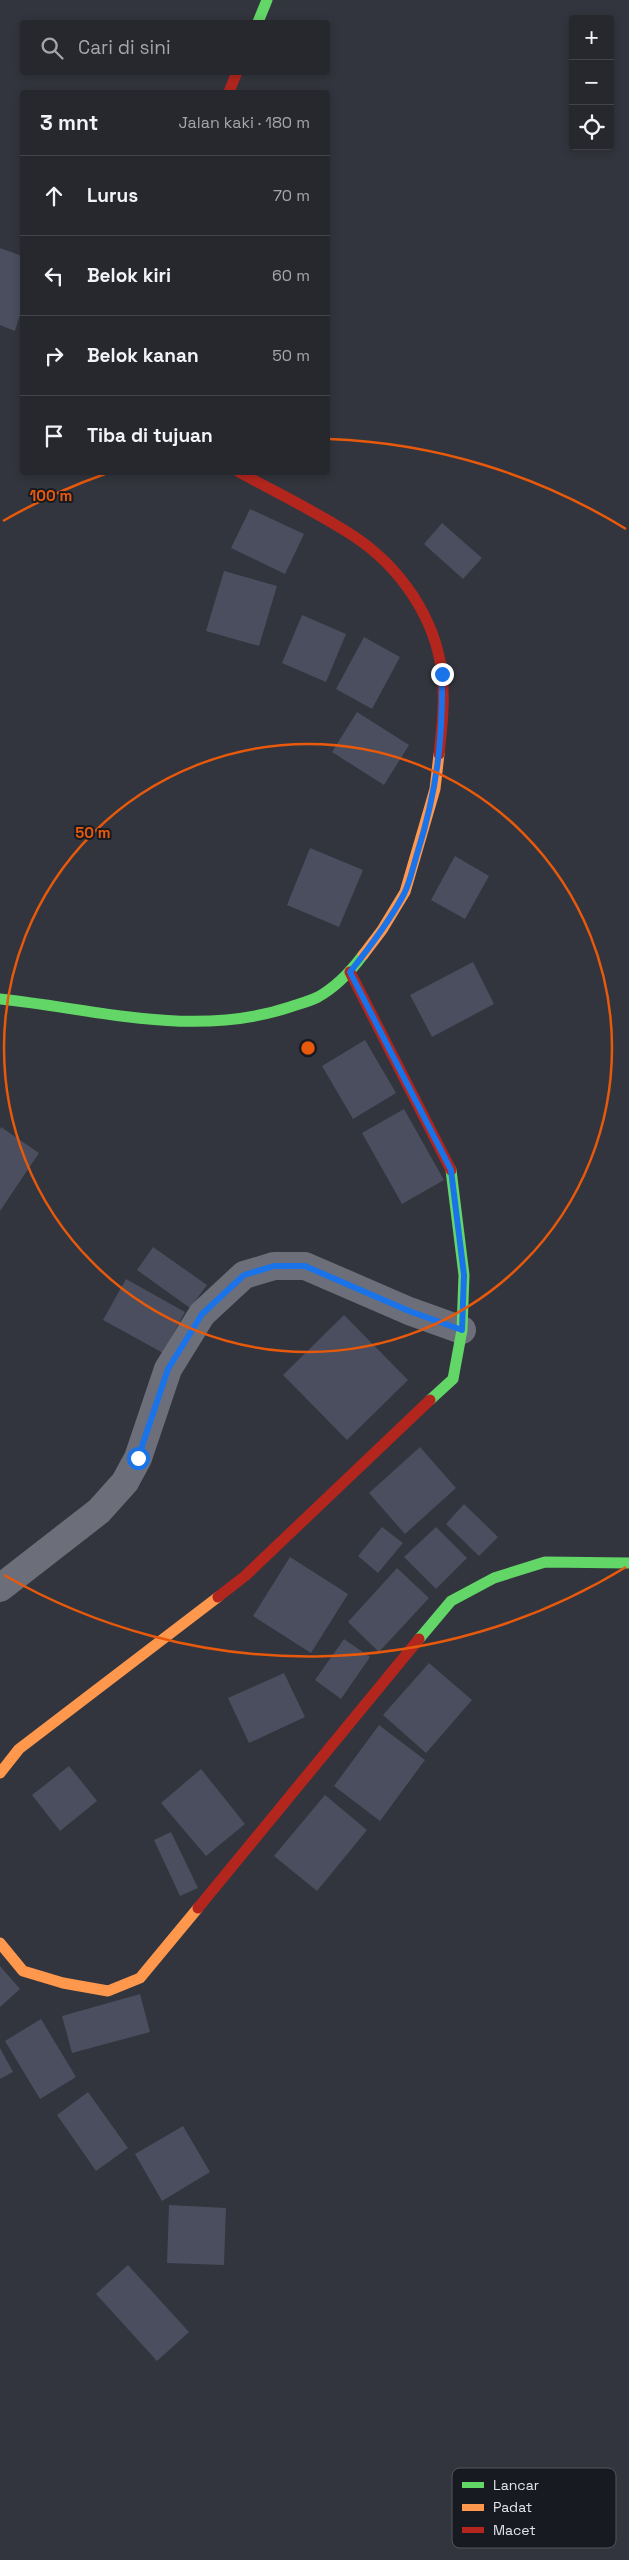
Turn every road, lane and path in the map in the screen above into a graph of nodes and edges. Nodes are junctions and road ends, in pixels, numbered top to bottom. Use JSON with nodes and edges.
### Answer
{"nodes":[{"id":1,"x":267,"y":0,"type":"edge"},
{"id":2,"x":259,"y":20,"type":"edge"},
{"id":3,"x":236,"y":75,"type":"edge"},
{"id":4,"x":230,"y":90,"type":"edge"},
{"id":5,"x":244,"y":475,"type":"edge"},
{"id":6,"x":350,"y":972,"type":"junction"},
{"id":7,"x":0,"y":999,"type":"edge"},
{"id":8,"x":462,"y":1330,"type":"junction"},
{"id":9,"x":629,"y":1563,"type":"edge"},
{"id":10,"x":0,"y":1588,"type":"edge"},
{"id":11,"x":0,"y":1773,"type":"edge"},
{"id":12,"x":0,"y":1944,"type":"edge"}],
"edges":[{"from":1,"to":2,"type":"street"},
{"from":3,"to":4,"type":"street"},
{"from":5,"to":6,"type":"street"},
{"from":6,"to":7,"type":"street"},
{"from":6,"to":8,"type":"street"},
{"from":8,"to":10,"type":"street"},
{"from":8,"to":11,"type":"street"},
{"from":9,"to":12,"type":"street"}]}
